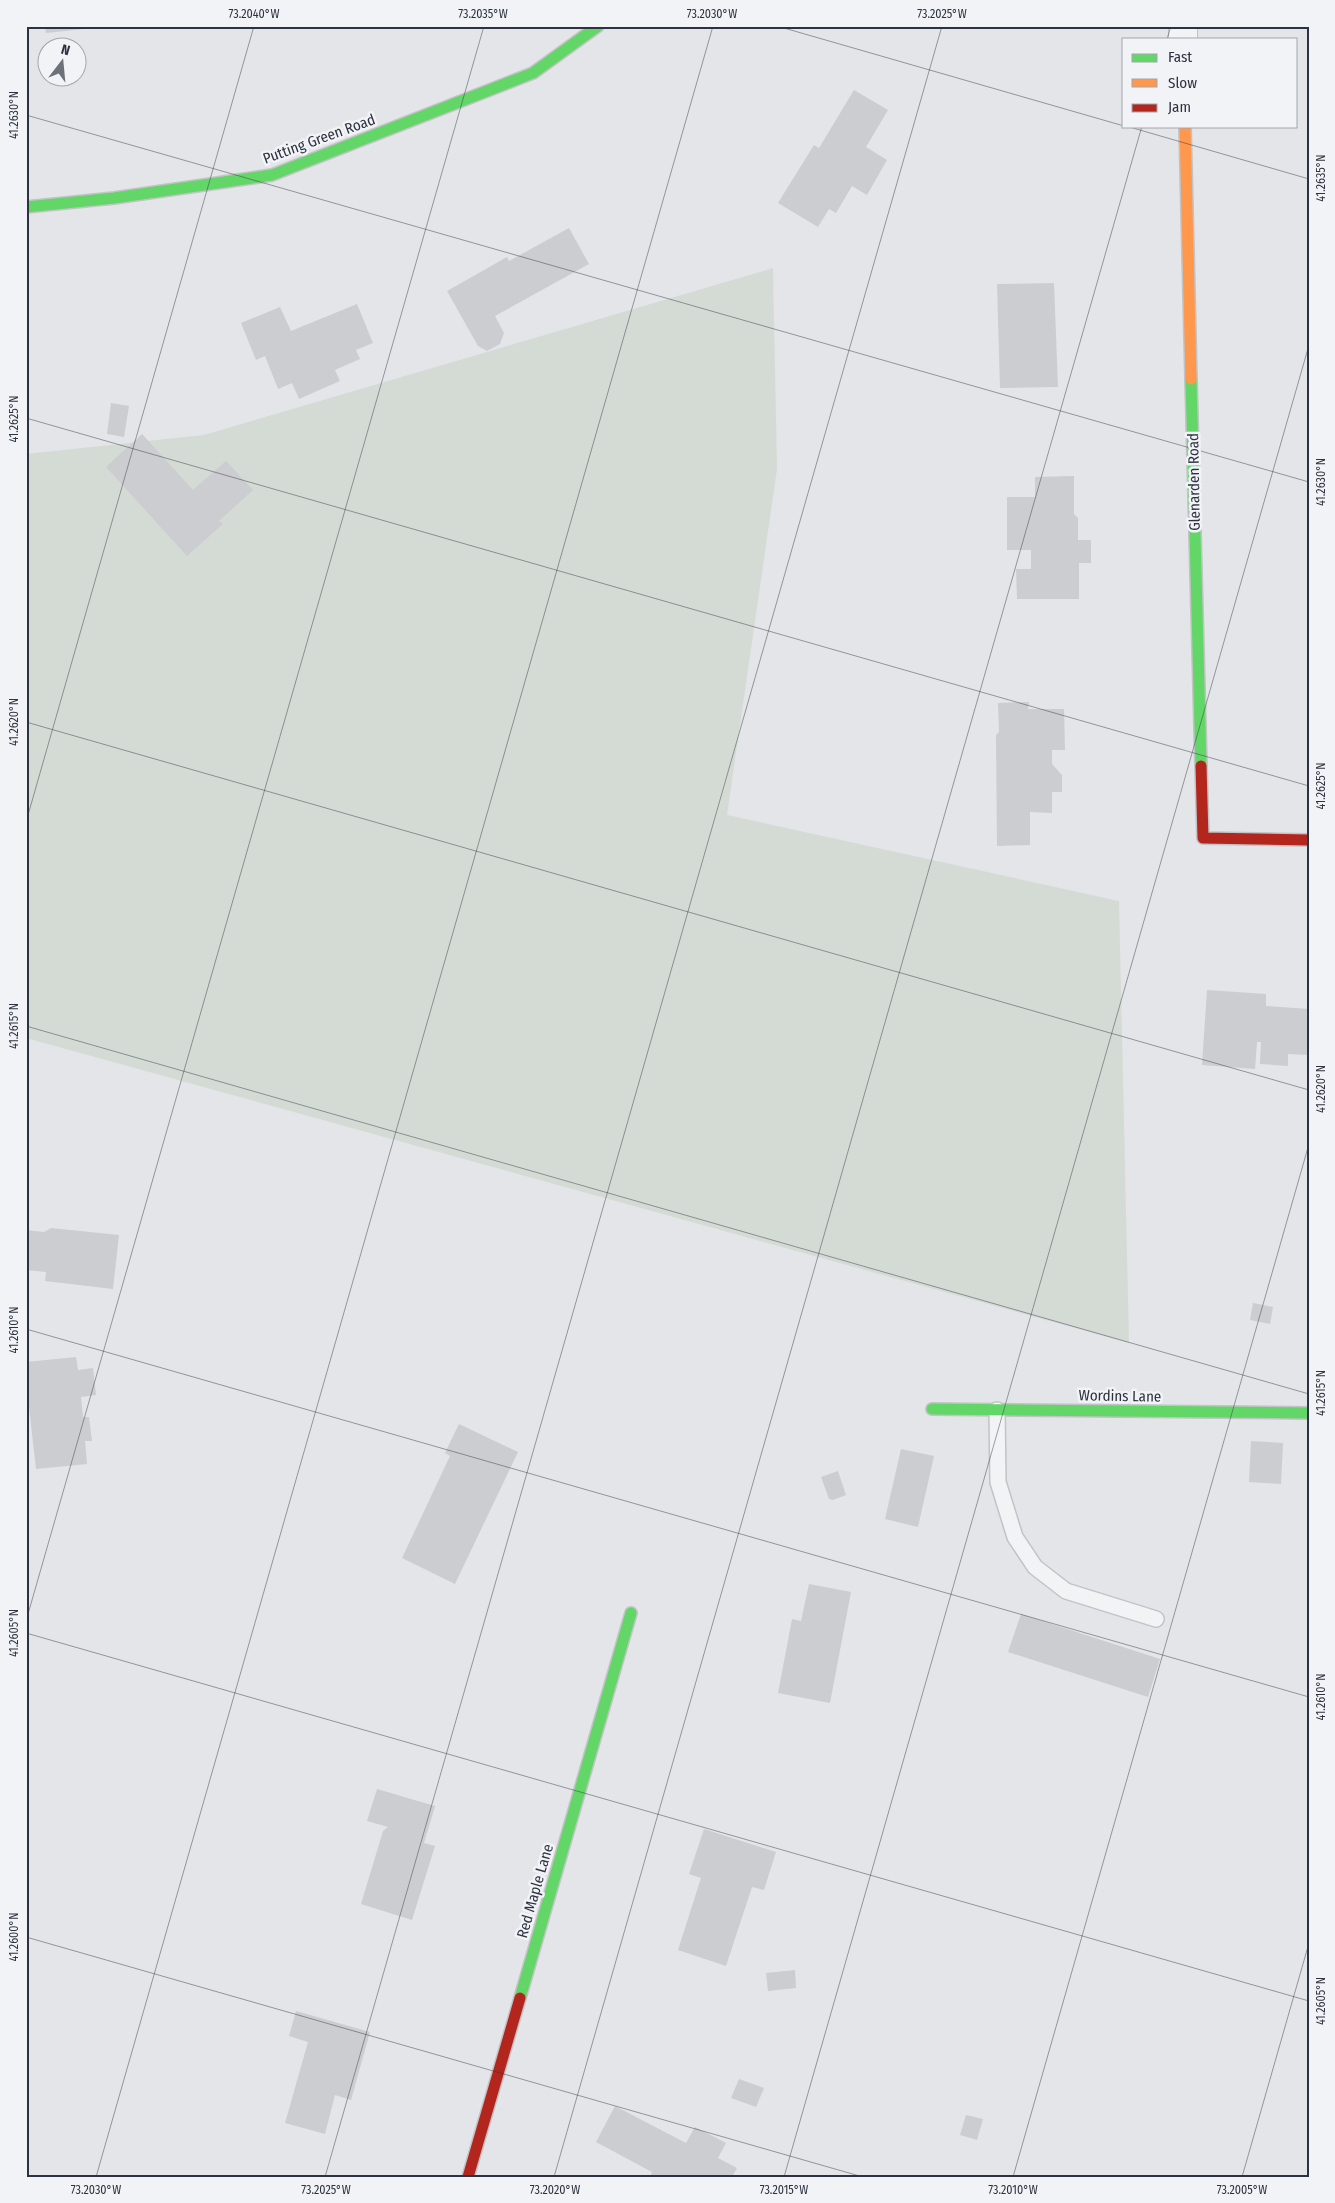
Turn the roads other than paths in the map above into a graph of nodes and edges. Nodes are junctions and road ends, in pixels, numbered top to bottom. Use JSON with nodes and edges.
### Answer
{"nodes":[{"id":1,"x":598,"y":26,"type":"edge"},
{"id":2,"x":1185,"y":128,"type":"edge"},
{"id":3,"x":26,"y":207,"type":"edge"},
{"id":4,"x":1309,"y":840,"type":"edge"},
{"id":5,"x":932,"y":1409,"type":"dead end"},
{"id":6,"x":997,"y":1410,"type":"junction"},
{"id":7,"x":1309,"y":1413,"type":"edge"},
{"id":8,"x":631,"y":1613,"type":"dead end"},
{"id":9,"x":1156,"y":1619,"type":"dead end"},
{"id":10,"x":468,"y":2177,"type":"edge"}],
"edges":[{"from":1,"to":3,"type":"street","name":"Putting Green Road"},
{"from":2,"to":4,"type":"street","name":"Glenarden Road"},
{"from":5,"to":6,"type":"street","name":"Wordins Lane"},
{"from":6,"to":7,"type":"street","name":"Wordins Lane"},
{"from":6,"to":9,"type":"lane"},
{"from":8,"to":10,"type":"street","name":"Red Maple Lane"}]}
